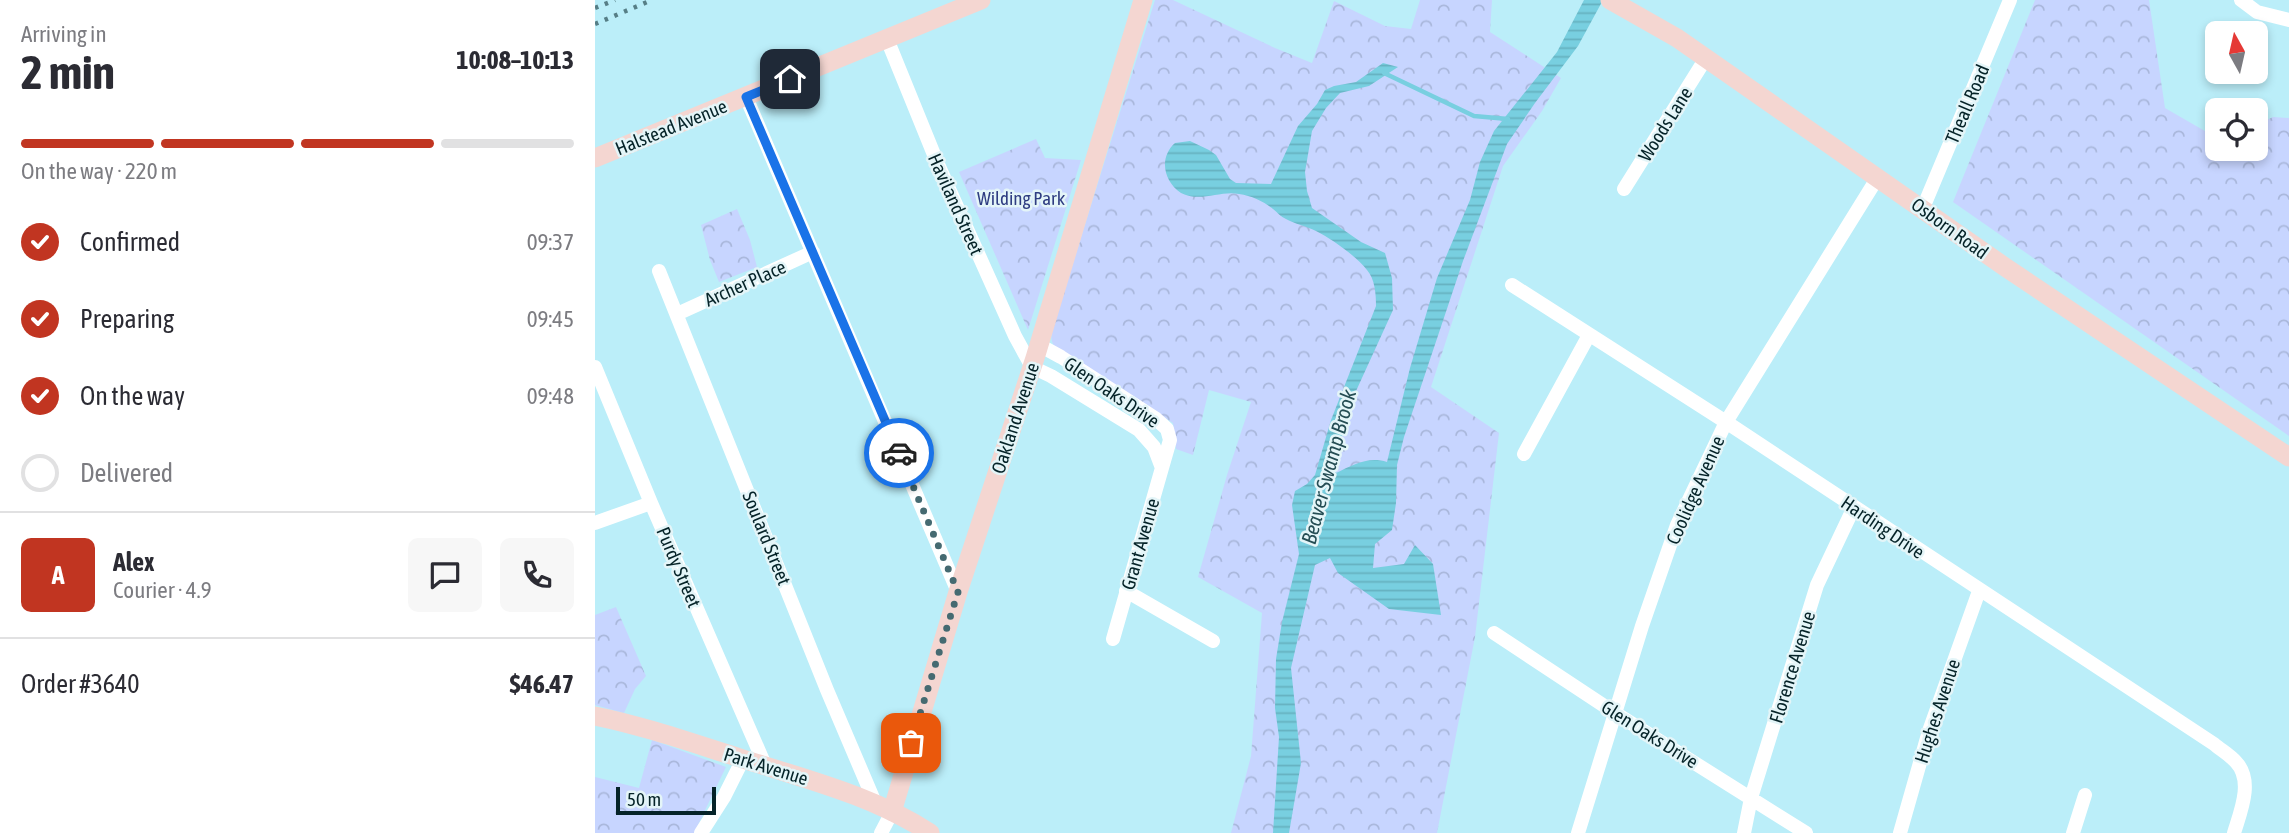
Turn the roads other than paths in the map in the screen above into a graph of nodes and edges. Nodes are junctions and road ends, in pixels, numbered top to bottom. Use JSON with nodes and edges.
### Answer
{"nodes":[{"id":1,"x":981,"y":0,"type":"edge"},
{"id":2,"x":1143,"y":0,"type":"edge"},
{"id":3,"x":2010,"y":0,"type":"edge"},
{"id":4,"x":2241,"y":0,"type":"edge"},
{"id":5,"x":1612,"y":1,"type":"edge"},
{"id":6,"x":2289,"y":20,"type":"edge"},
{"id":7,"x":887,"y":39,"type":"junction"},
{"id":8,"x":1706,"y":58,"type":"junction"},
{"id":9,"x":746,"y":97,"type":"junction"},
{"id":10,"x":595,"y":158,"type":"edge"},
{"id":11,"x":1878,"y":177,"type":"junction"},
{"id":12,"x":1624,"y":189,"type":"dead end"},
{"id":13,"x":1923,"y":208,"type":"junction"},
{"id":14,"x":813,"y":252,"type":"junction"},
{"id":15,"x":659,"y":271,"type":"dead end"},
{"id":16,"x":1512,"y":285,"type":"dead end"},
{"id":17,"x":677,"y":314,"type":"junction"},
{"id":18,"x":1589,"y":335,"type":"junction"},
{"id":19,"x":1039,"y":345,"type":"junction"},
{"id":20,"x":595,"y":367,"type":"edge"},
{"id":21,"x":1032,"y":368,"type":"junction"},
{"id":22,"x":1726,"y":422,"type":"junction"},
{"id":23,"x":1168,"y":450,"type":"joint"},
{"id":24,"x":1524,"y":454,"type":"dead end"},
{"id":25,"x":2289,"y":457,"type":"edge"},
{"id":26,"x":1162,"y":468,"type":"junction"},
{"id":27,"x":651,"y":503,"type":"junction"},
{"id":28,"x":1854,"y":507,"type":"junction"},
{"id":29,"x":595,"y":523,"type":"edge"},
{"id":30,"x":1126,"y":591,"type":"junction"},
{"id":31,"x":1979,"y":591,"type":"junction"},
{"id":32,"x":958,"y":592,"type":"junction"},
{"id":33,"x":1494,"y":633,"type":"dead end"},
{"id":34,"x":1112,"y":639,"type":"dead end"},
{"id":35,"x":1213,"y":641,"type":"dead end"},
{"id":36,"x":1615,"y":713,"type":"junction"},
{"id":37,"x":595,"y":716,"type":"edge"},
{"id":38,"x":743,"y":759,"type":"junction"},
{"id":39,"x":765,"y":765,"type":"junction"},
{"id":40,"x":2085,"y":795,"type":"dead end"},
{"id":41,"x":1751,"y":798,"type":"junction"},
{"id":42,"x":884,"y":809,"type":"junction"},
{"id":43,"x":701,"y":833,"type":"edge"},
{"id":44,"x":881,"y":833,"type":"edge"},
{"id":45,"x":930,"y":833,"type":"edge"},
{"id":46,"x":1578,"y":833,"type":"edge"},
{"id":47,"x":1744,"y":833,"type":"edge"},
{"id":48,"x":1806,"y":833,"type":"edge"},
{"id":49,"x":1900,"y":833,"type":"edge"},
{"id":50,"x":2073,"y":833,"type":"edge"},
{"id":51,"x":2234,"y":833,"type":"edge"}],
"edges":[{"from":1,"to":7,"type":"street","name":"Halstead Avenue"},
{"from":2,"to":19,"type":"street","name":"Oakland Avenue"},
{"from":3,"to":13,"type":"street","name":"Theall Road"},
{"from":4,"to":6,"type":"street"},
{"from":5,"to":8,"type":"street","name":"Osborn Road"},
{"from":7,"to":9,"type":"street","name":"Halstead Avenue"},
{"from":7,"to":21,"type":"street","name":"Haviland Street"},
{"from":8,"to":11,"type":"street","name":"Osborn Road"},
{"from":8,"to":12,"type":"street","name":"Woods Lane"},
{"from":9,"to":10,"type":"street","name":"Halstead Avenue"},
{"from":9,"to":14,"type":"street"},
{"from":11,"to":13,"type":"street","name":"Osborn Road"},
{"from":11,"to":22,"type":"street","name":"Coolidge Avenue"},
{"from":13,"to":25,"type":"street","name":"Osborn Road"},
{"from":14,"to":17,"type":"street","name":"Archer Place"},
{"from":14,"to":32,"type":"street"},
{"from":15,"to":17,"type":"street","name":"Soulard Street"},
{"from":16,"to":18,"type":"street","name":"Harding Drive"},
{"from":17,"to":42,"type":"street","name":"Soulard Street"},
{"from":18,"to":22,"type":"street","name":"Harding Drive"},
{"from":18,"to":24,"type":"street"},
{"from":19,"to":21,"type":"street","name":"Oakland Avenue"},
{"from":19,"to":23,"type":"street","name":"Glen Oaks Drive"},
{"from":20,"to":27,"type":"street","name":"Purdy Street"},
{"from":21,"to":26,"type":"street","name":"Glen Oaks Drive"},
{"from":21,"to":32,"type":"street","name":"Oakland Avenue"},
{"from":22,"to":28,"type":"street","name":"Harding Drive"},
{"from":22,"to":36,"type":"street","name":"Coolidge Avenue"},
{"from":23,"to":26,"type":"street","name":"Grant Avenue"},
{"from":26,"to":30,"type":"street","name":"Grant Avenue"},
{"from":27,"to":29,"type":"street"},
{"from":27,"to":39,"type":"street","name":"Purdy Street"},
{"from":28,"to":31,"type":"street","name":"Harding Drive"},
{"from":28,"to":41,"type":"street","name":"Florence Avenue"},
{"from":30,"to":34,"type":"street","name":"Grant Avenue"},
{"from":30,"to":35,"type":"street"},
{"from":31,"to":49,"type":"street","name":"Hughes Avenue"},
{"from":31,"to":51,"type":"street","name":"Harding Drive"},
{"from":32,"to":42,"type":"street","name":"Oakland Avenue"},
{"from":33,"to":36,"type":"street","name":"Glen Oaks Drive"},
{"from":36,"to":41,"type":"street","name":"Glen Oaks Drive"},
{"from":36,"to":46,"type":"street","name":"Coolidge Avenue"},
{"from":37,"to":38,"type":"street","name":"Park Avenue"},
{"from":38,"to":39,"type":"street","name":"Park Avenue"},
{"from":38,"to":43,"type":"street"},
{"from":39,"to":42,"type":"street","name":"Park Avenue"},
{"from":40,"to":50,"type":"street"},
{"from":41,"to":47,"type":"street","name":"Florence Avenue"},
{"from":41,"to":48,"type":"street","name":"Glen Oaks Drive"},
{"from":42,"to":44,"type":"street","name":"Oakland Avenue"},
{"from":42,"to":45,"type":"street","name":"Park Avenue"}]}
